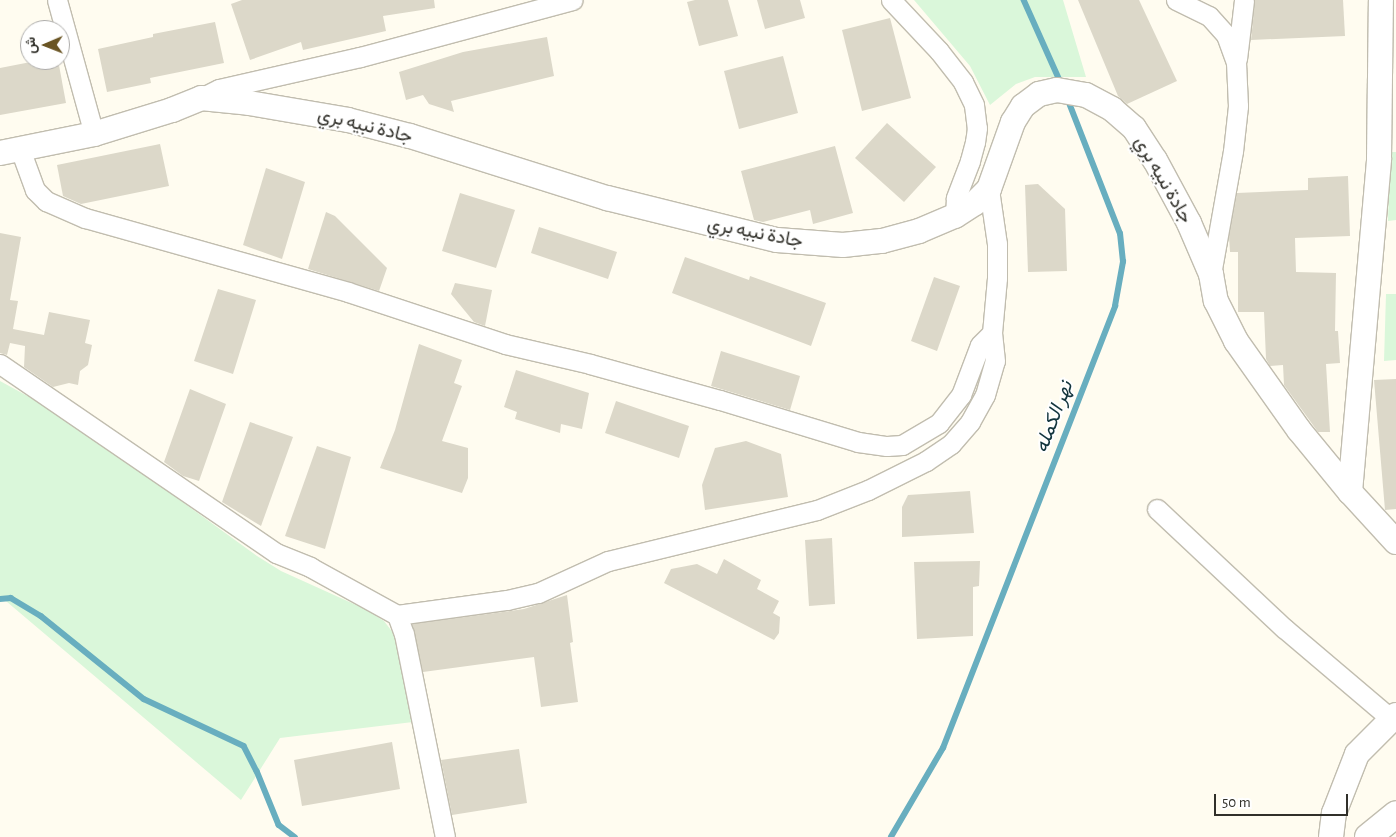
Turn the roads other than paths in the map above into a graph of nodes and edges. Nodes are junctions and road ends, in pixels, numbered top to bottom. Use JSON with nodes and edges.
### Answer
{"nodes":[{"id":1,"x":57,"y":0,"type":"edge"},
{"id":2,"x":572,"y":0,"type":"edge"},
{"id":3,"x":891,"y":0,"type":"edge"},
{"id":4,"x":1176,"y":0,"type":"edge"},
{"id":5,"x":1244,"y":0,"type":"edge"},
{"id":6,"x":1381,"y":0,"type":"edge"},
{"id":7,"x":1236,"y":62,"type":"junction"},
{"id":8,"x":201,"y":98,"type":"junction"},
{"id":9,"x":94,"y":134,"type":"junction"},
{"id":10,"x":10,"y":151,"type":"edge"},
{"id":11,"x":989,"y":189,"type":"junction"},
{"id":12,"x":955,"y":216,"type":"junction"},
{"id":13,"x":1210,"y":274,"type":"junction"},
{"id":14,"x":992,"y":333,"type":"junction"},
{"id":15,"x":0,"y":364,"type":"edge"},
{"id":16,"x":1350,"y":492,"type":"junction"},
{"id":17,"x":1158,"y":509,"type":"dead end"},
{"id":18,"x":1396,"y":542,"type":"edge"},
{"id":19,"x":397,"y":615,"type":"junction"},
{"id":20,"x":1394,"y":717,"type":"edge"},
{"id":21,"x":1396,"y":814,"type":"edge"},
{"id":22,"x":445,"y":837,"type":"edge"},
{"id":23,"x":1331,"y":837,"type":"edge"},
{"id":24,"x":1368,"y":837,"type":"edge"}],
"edges":[{"from":1,"to":9,"type":"street"},
{"from":2,"to":8,"type":"street"},
{"from":3,"to":12,"type":"street"},
{"from":4,"to":7,"type":"street"},
{"from":5,"to":7,"type":"street"},
{"from":6,"to":16,"type":"street"},
{"from":7,"to":13,"type":"street"},
{"from":8,"to":9,"type":"street","name":"جادة نبيه بري"},
{"from":8,"to":12,"type":"street","name":"جادة نبيه بري"},
{"from":9,"to":10,"type":"street","name":"جادة نبيه بري"},
{"from":10,"to":14,"type":"street"},
{"from":11,"to":12,"type":"street","name":"جادة نبيه بري"},
{"from":11,"to":13,"type":"street","name":"جادة نبيه بري"},
{"from":11,"to":14,"type":"street"},
{"from":13,"to":16,"type":"street","name":"جادة نبيه بري"},
{"from":14,"to":19,"type":"street"},
{"from":15,"to":19,"type":"street"},
{"from":16,"to":18,"type":"street","name":"جادة نبيه بري"},
{"from":17,"to":20,"type":"street"},
{"from":19,"to":22,"type":"street"},
{"from":20,"to":23,"type":"street"},
{"from":21,"to":24,"type":"main road"}]}
